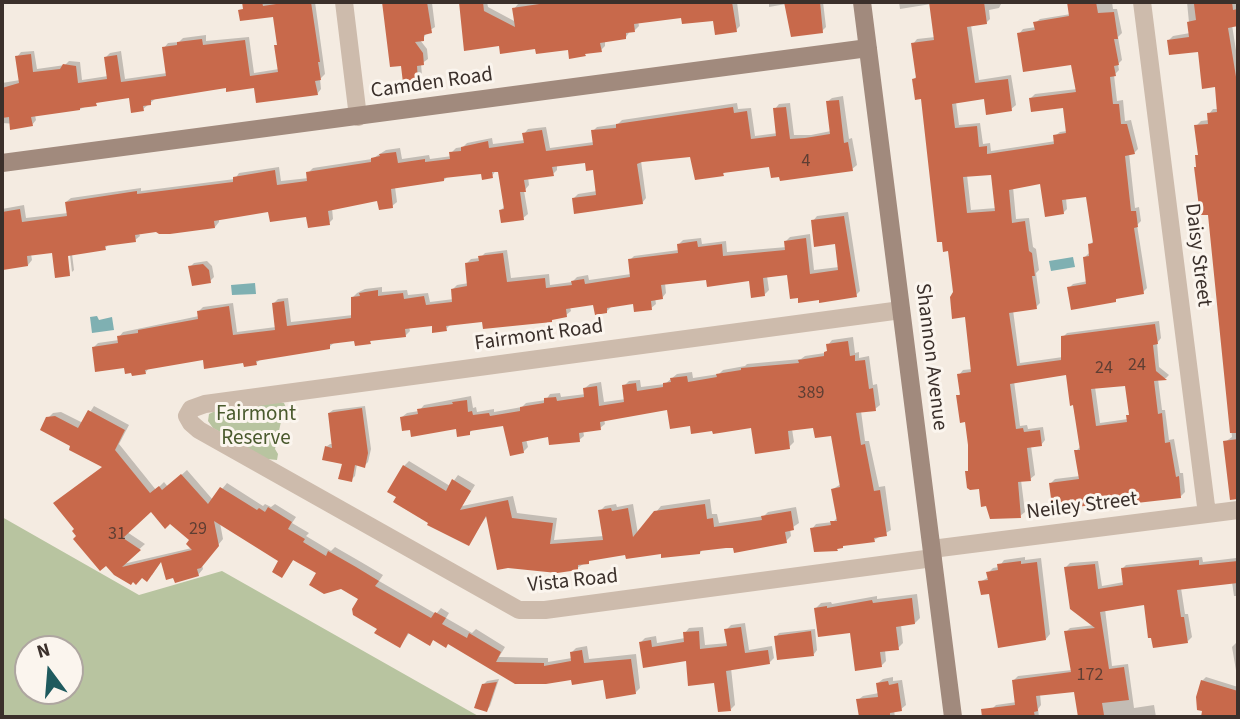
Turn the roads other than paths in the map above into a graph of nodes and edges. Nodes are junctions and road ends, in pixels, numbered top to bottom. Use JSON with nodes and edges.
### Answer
{"nodes":[{"id":1,"x":344,"y":2,"type":"edge"},
{"id":2,"x":862,"y":2,"type":"edge"},
{"id":3,"x":1142,"y":2,"type":"edge"},
{"id":4,"x":868,"y":48,"type":"junction"},
{"id":5,"x":358,"y":117,"type":"junction"},
{"id":6,"x":2,"y":163,"type":"edge"},
{"id":7,"x":901,"y":310,"type":"junction"},
{"id":8,"x":188,"y":414,"type":"joint"},
{"id":9,"x":1238,"y":510,"type":"edge"},
{"id":10,"x":1207,"y":514,"type":"junction"},
{"id":11,"x":932,"y":554,"type":"junction"},
{"id":12,"x":953,"y":717,"type":"edge"}],
"edges":[{"from":1,"to":5,"type":"street"},
{"from":2,"to":4,"type":"street","name":"Shannon Avenue"},
{"from":3,"to":10,"type":"street","name":"Daisy Street"},
{"from":4,"to":5,"type":"street","name":"Camden Road"},
{"from":4,"to":7,"type":"street","name":"Shannon Avenue"},
{"from":5,"to":6,"type":"street","name":"Camden Road"},
{"from":7,"to":8,"type":"street","name":"Fairmont Road"},
{"from":7,"to":11,"type":"street","name":"Shannon Avenue"},
{"from":8,"to":11,"type":"street","name":"Vista Road"},
{"from":9,"to":10,"type":"street","name":"Neiley Street"},
{"from":10,"to":11,"type":"street","name":"Neiley Street"},
{"from":11,"to":12,"type":"street","name":"Shannon Avenue"}]}
